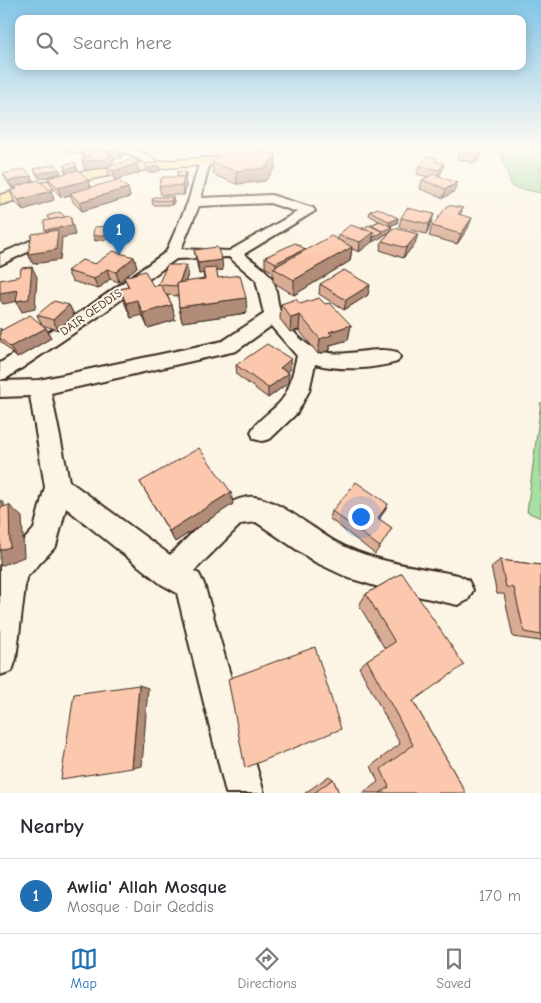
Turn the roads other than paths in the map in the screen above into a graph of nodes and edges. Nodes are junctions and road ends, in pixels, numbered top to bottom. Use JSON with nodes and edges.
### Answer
{"nodes":[{"id":1,"x":59,"y":184,"type":"edge"},
{"id":2,"x":199,"y":184,"type":"edge"},
{"id":3,"x":0,"y":200,"type":"edge"},
{"id":4,"x":194,"y":202,"type":"junction"},
{"id":5,"x":46,"y":238,"type":"edge"},
{"id":6,"x":172,"y":254,"type":"junction"},
{"id":7,"x":234,"y":254,"type":"junction"},
{"id":8,"x":0,"y":260,"type":"edge"},
{"id":9,"x":273,"y":316,"type":"junction"},
{"id":10,"x":307,"y":354,"type":"junction"},
{"id":11,"x":390,"y":357,"type":"dead end"},
{"id":12,"x":0,"y":372,"type":"edge"},
{"id":13,"x":0,"y":388,"type":"edge"},
{"id":14,"x":39,"y":388,"type":"junction"},
{"id":15,"x":262,"y":432,"type":"dead end"},
{"id":16,"x":58,"y":487,"type":"junction"},
{"id":17,"x":171,"y":574,"type":"junction"},
{"id":18,"x":458,"y":590,"type":"dead end"},
{"id":19,"x":0,"y":659,"type":"edge"},
{"id":20,"x":245,"y":793,"type":"edge"}],
"edges":[{"from":1,"to":3,"type":"main road"},
{"from":2,"to":4,"type":"street"},
{"from":4,"to":6,"type":"street"},
{"from":4,"to":7,"type":"street"},
{"from":5,"to":8,"type":"street"},
{"from":6,"to":7,"type":"street"},
{"from":6,"to":12,"type":"street","name":"DAIR QEDDIS"},
{"from":7,"to":9,"type":"street"},
{"from":9,"to":10,"type":"street"},
{"from":9,"to":14,"type":"street"},
{"from":10,"to":11,"type":"street"},
{"from":10,"to":15,"type":"street"},
{"from":13,"to":14,"type":"street"},
{"from":14,"to":16,"type":"street"},
{"from":16,"to":17,"type":"street"},
{"from":16,"to":19,"type":"street"},
{"from":17,"to":18,"type":"street"},
{"from":17,"to":20,"type":"street"}]}
